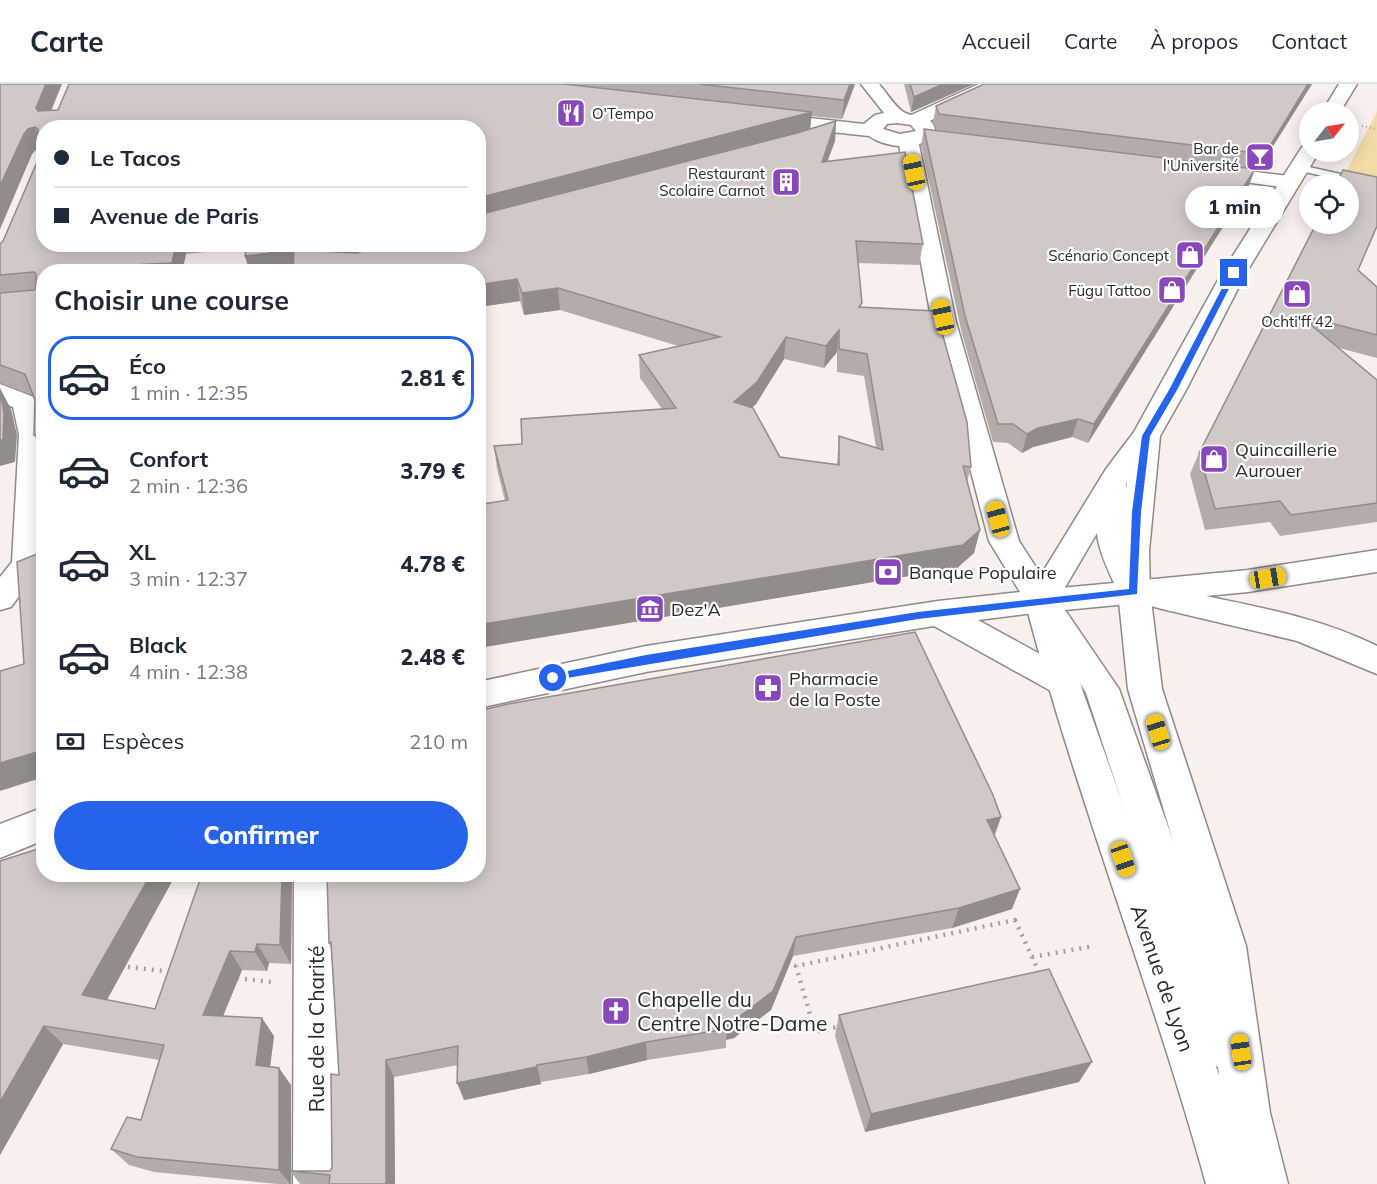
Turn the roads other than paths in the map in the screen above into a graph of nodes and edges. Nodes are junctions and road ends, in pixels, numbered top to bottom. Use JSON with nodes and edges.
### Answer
{"nodes":[{"id":1,"x":870,"y":84,"type":"edge"},
{"id":2,"x":994,"y":84,"type":"edge"},
{"id":3,"x":1348,"y":84,"type":"edge"},
{"id":4,"x":1337,"y":102,"type":"edge"},
{"id":5,"x":750,"y":117,"type":"edge"},
{"id":6,"x":911,"y":128,"type":"junction"},
{"id":7,"x":948,"y":139,"type":"edge"},
{"id":8,"x":1299,"y":167,"type":"edge"},
{"id":9,"x":1192,"y":170,"type":"edge"},
{"id":10,"x":1377,"y":185,"type":"edge"},
{"id":11,"x":0,"y":392,"type":"edge"},
{"id":12,"x":1146,"y":436,"type":"junction"},
{"id":13,"x":1112,"y":482,"type":"junction"},
{"id":14,"x":1377,"y":561,"type":"edge"},
{"id":15,"x":24,"y":566,"type":"edge"},
{"id":16,"x":1134,"y":592,"type":"junction"},
{"id":17,"x":0,"y":599,"type":"edge"},
{"id":18,"x":1041,"y":601,"type":"junction"},
{"id":19,"x":938,"y":613,"type":"junction"},
{"id":20,"x":1377,"y":661,"type":"edge"},
{"id":21,"x":1062,"y":682,"type":"junction"},
{"id":22,"x":486,"y":693,"type":"edge"},
{"id":23,"x":36,"y":826,"type":"edge"},
{"id":24,"x":0,"y":841,"type":"edge"},
{"id":25,"x":315,"y":882,"type":"edge"},
{"id":26,"x":1247,"y":1113,"type":"junction"},
{"id":27,"x":317,"y":1184,"type":"edge"},
{"id":28,"x":1230,"y":1184,"type":"edge"},
{"id":29,"x":1264,"y":1184,"type":"edge"}],
"edges":[{"from":1,"to":6,"type":"street"},
{"from":2,"to":6,"type":"street"},
{"from":3,"to":4,"type":"street"},
{"from":5,"to":6,"type":"street"},
{"from":6,"to":7,"type":"street"},
{"from":6,"to":18,"type":"street"},
{"from":8,"to":9,"type":"street"},
{"from":8,"to":10,"type":"lane"},
{"from":8,"to":12,"type":"street"},
{"from":11,"to":15,"type":"street"},
{"from":12,"to":13,"type":"street"},
{"from":12,"to":16,"type":"street"},
{"from":13,"to":16,"type":"street"},
{"from":13,"to":18,"type":"street"},
{"from":14,"to":16,"type":"street"},
{"from":15,"to":17,"type":"street"},
{"from":16,"to":18,"type":"street"},
{"from":16,"to":20,"type":"street"},
{"from":16,"to":26,"type":"street"},
{"from":18,"to":19,"type":"street"},
{"from":18,"to":21,"type":"street","name":"Avenue de Lyon"},
{"from":18,"to":26,"type":"street"},
{"from":19,"to":21,"type":"street"},
{"from":19,"to":22,"type":"street"},
{"from":21,"to":28,"type":"street","name":"Avenue de Lyon"},
{"from":23,"to":24,"type":"street"},
{"from":25,"to":27,"type":"street","name":"Rue de la Charité"},
{"from":26,"to":29,"type":"street"}]}
